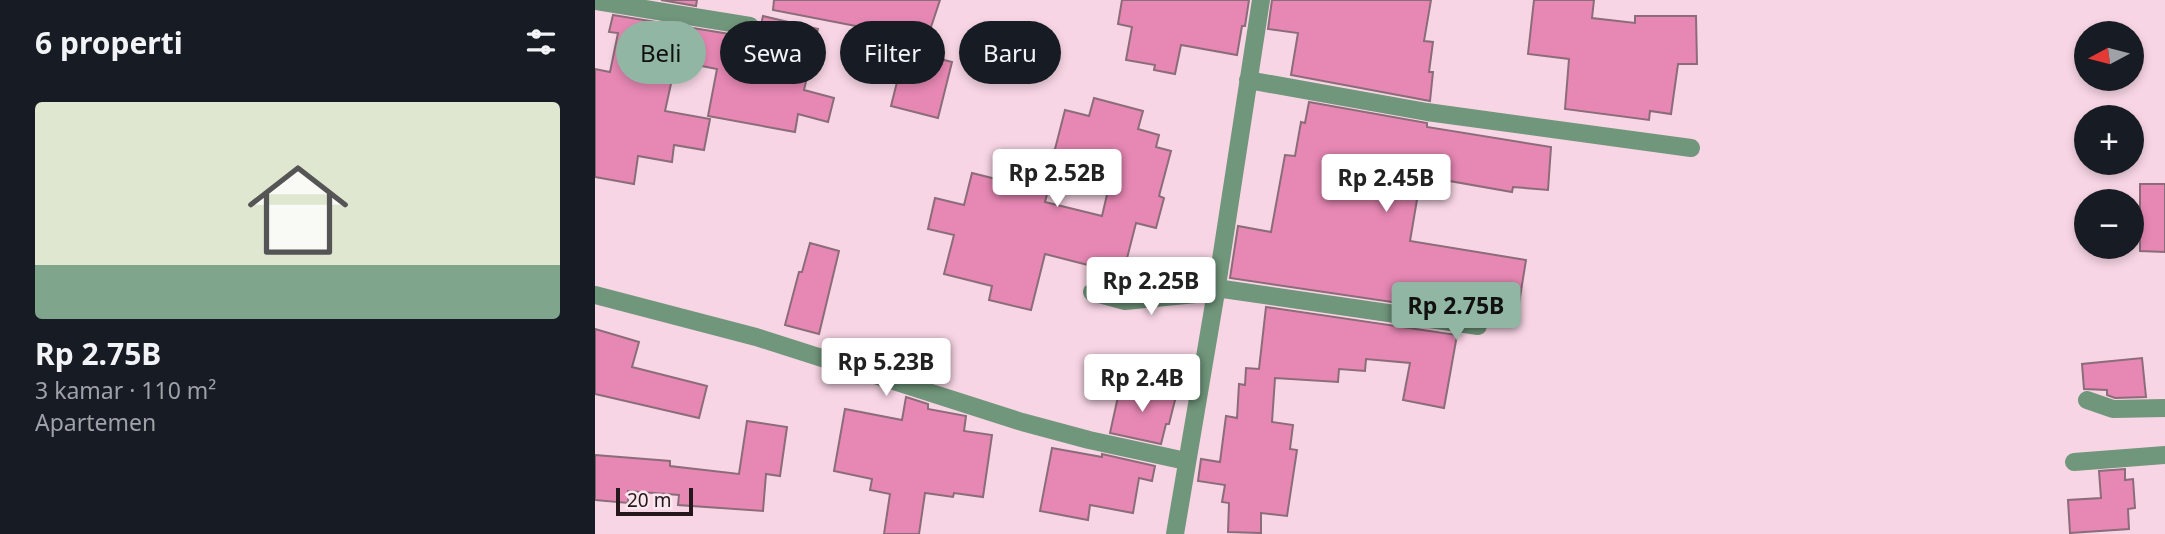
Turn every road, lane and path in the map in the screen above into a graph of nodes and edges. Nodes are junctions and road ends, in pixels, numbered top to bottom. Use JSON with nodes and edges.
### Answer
{"nodes":[{"id":1,"x":1261,"y":0,"type":"edge"},
{"id":2,"x":596,"y":3,"type":"edge"},
{"id":3,"x":720,"y":22,"type":"edge"},
{"id":4,"x":1248,"y":80,"type":"junction"},
{"id":5,"x":1691,"y":148,"type":"dead end"},
{"id":6,"x":1216,"y":290,"type":"junction"},
{"id":7,"x":1092,"y":292,"type":"dead end"},
{"id":8,"x":595,"y":295,"type":"edge"},
{"id":9,"x":1478,"y":326,"type":"dead end"},
{"id":10,"x":2087,"y":400,"type":"dead end"},
{"id":11,"x":2165,"y":408,"type":"edge"},
{"id":12,"x":2165,"y":455,"type":"edge"},
{"id":13,"x":1187,"y":461,"type":"junction"},
{"id":14,"x":2074,"y":462,"type":"dead end"},
{"id":15,"x":1175,"y":534,"type":"edge"}],
"edges":[{"from":1,"to":4,"type":"street"},
{"from":2,"to":3,"type":"street"},
{"from":4,"to":5,"type":"street"},
{"from":4,"to":6,"type":"street"},
{"from":6,"to":7,"type":"street"},
{"from":6,"to":9,"type":"street"},
{"from":6,"to":13,"type":"street"},
{"from":8,"to":13,"type":"street"},
{"from":10,"to":11,"type":"street"},
{"from":12,"to":14,"type":"street"},
{"from":13,"to":15,"type":"street"}]}
